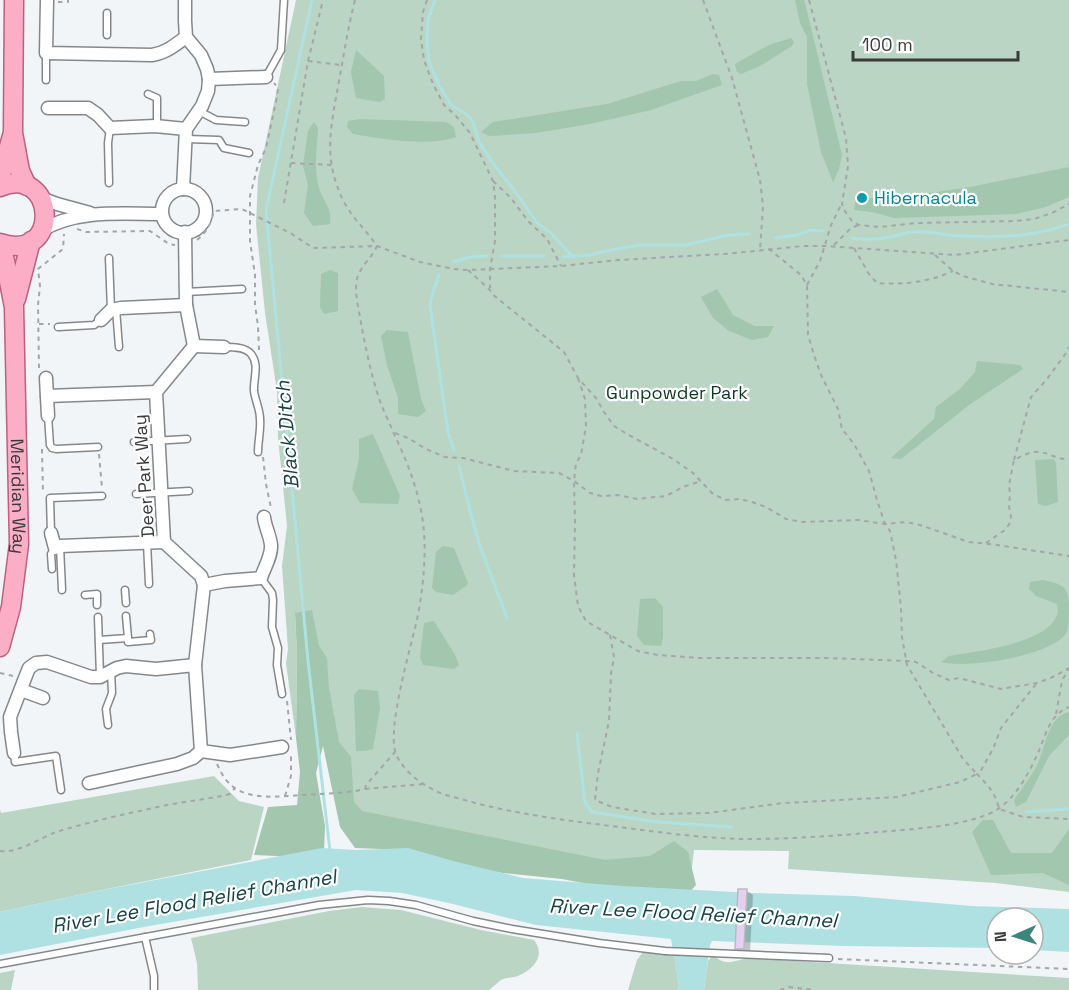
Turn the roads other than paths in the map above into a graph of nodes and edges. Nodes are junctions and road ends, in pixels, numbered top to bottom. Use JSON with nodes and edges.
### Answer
{"nodes":[{"id":1,"x":14,"y":0,"type":"edge"},
{"id":2,"x":46,"y":0,"type":"edge"},
{"id":3,"x":185,"y":0,"type":"edge"},
{"id":4,"x":284,"y":0,"type":"edge"},
{"id":5,"x":107,"y":13,"type":"dead end"},
{"id":6,"x":107,"y":35,"type":"dead end"},
{"id":7,"x":186,"y":37,"type":"junction"},
{"id":8,"x":46,"y":53,"type":"junction"},
{"id":9,"x":270,"y":77,"type":"joint"},
{"id":10,"x":209,"y":79,"type":"junction"},
{"id":11,"x":46,"y":80,"type":"dead end"},
{"id":12,"x":148,"y":94,"type":"dead end"},
{"id":13,"x":48,"y":108,"type":"dead end"},
{"id":14,"x":199,"y":111,"type":"junction"},
{"id":15,"x":246,"y":122,"type":"dead end"},
{"id":16,"x":157,"y":126,"type":"junction"},
{"id":17,"x":110,"y":128,"type":"junction"},
{"id":18,"x":13,"y":133,"type":"junction"},
{"id":19,"x":186,"y":134,"type":"junction"},
{"id":20,"x":249,"y":153,"type":"dead end"},
{"id":21,"x":0,"y":178,"type":"edge"},
{"id":22,"x":109,"y":183,"type":"dead end"},
{"id":23,"x":0,"y":186,"type":"edge"},
{"id":24,"x":27,"y":186,"type":"junction"},
{"id":25,"x":183,"y":189,"type":"junction"},
{"id":26,"x":41,"y":198,"type":"junction"},
{"id":27,"x":162,"y":213,"type":"junction"},
{"id":28,"x":94,"y":214,"type":"junction"},
{"id":29,"x":184,"y":232,"type":"junction"},
{"id":30,"x":36,"y":236,"type":"junction"},
{"id":31,"x":0,"y":244,"type":"edge"},
{"id":32,"x":109,"y":258,"type":"dead end"},
{"id":33,"x":242,"y":289,"type":"dead end"},
{"id":34,"x":186,"y":298,"type":"junction"},
{"id":35,"x":14,"y":307,"type":"junction"},
{"id":36,"x":113,"y":310,"type":"junction"},
{"id":37,"x":101,"y":320,"type":"joint"},
{"id":38,"x":58,"y":327,"type":"dead end"},
{"id":39,"x":194,"y":346,"type":"junction"},
{"id":40,"x":119,"y":347,"type":"dead end"},
{"id":41,"x":224,"y":347,"type":"joint"},
{"id":42,"x":46,"y":378,"type":"dead end"},
{"id":43,"x":156,"y":392,"type":"junction"},
{"id":44,"x":47,"y":396,"type":"junction"},
{"id":45,"x":48,"y":416,"type":"joint"},
{"id":46,"x":187,"y":439,"type":"dead end"},
{"id":47,"x":159,"y":441,"type":"junction"},
{"id":48,"x":134,"y":442,"type":"dead end"},
{"id":49,"x":98,"y":447,"type":"road end"},
{"id":50,"x":260,"y":451,"type":"road end"},
{"id":51,"x":189,"y":491,"type":"dead end"},
{"id":52,"x":161,"y":493,"type":"junction"},
{"id":53,"x":136,"y":494,"type":"dead end"},
{"id":54,"x":102,"y":496,"type":"road end"},
{"id":55,"x":268,"y":513,"type":"road end"},
{"id":56,"x":51,"y":533,"type":"joint"},
{"id":57,"x":164,"y":542,"type":"junction"},
{"id":58,"x":147,"y":543,"type":"junction"},
{"id":59,"x":58,"y":547,"type":"junction"},
{"id":60,"x":52,"y":569,"type":"dead end"},
{"id":61,"x":261,"y":578,"type":"junction"},
{"id":62,"x":149,"y":584,"type":"dead end"},
{"id":63,"x":204,"y":585,"type":"junction"},
{"id":64,"x":62,"y":590,"type":"dead end"},
{"id":65,"x":125,"y":590,"type":"dead end"},
{"id":66,"x":85,"y":595,"type":"dead end"},
{"id":67,"x":126,"y":603,"type":"dead end"},
{"id":68,"x":97,"y":605,"type":"dead end"},
{"id":69,"x":126,"y":616,"type":"dead end"},
{"id":70,"x":98,"y":618,"type":"dead end"},
{"id":71,"x":150,"y":634,"type":"dead end"},
{"id":72,"x":128,"y":638,"type":"junction"},
{"id":73,"x":99,"y":640,"type":"junction"},
{"id":74,"x":0,"y":647,"type":"edge"},
{"id":75,"x":195,"y":665,"type":"junction"},
{"id":76,"x":111,"y":670,"type":"junction"},
{"id":77,"x":99,"y":677,"type":"junction"},
{"id":78,"x":23,"y":684,"type":"junction"},
{"id":79,"x":284,"y":694,"type":"road end"},
{"id":80,"x":43,"y":698,"type":"dead end"},
{"id":81,"x":108,"y":725,"type":"dead end"},
{"id":82,"x":288,"y":749,"type":"road end"},
{"id":83,"x":201,"y":751,"type":"junction"},
{"id":84,"x":14,"y":753,"type":"joint"},
{"id":85,"x":89,"y":783,"type":"dead end"},
{"id":86,"x":61,"y":790,"type":"dead end"},
{"id":87,"x":145,"y":937,"type":"junction"},
{"id":88,"x":829,"y":958,"type":"road end"},
{"id":89,"x":0,"y":964,"type":"edge"},
{"id":90,"x":154,"y":990,"type":"edge"}],
"edges":[{"from":1,"to":18,"type":"main road"},
{"from":2,"to":8,"type":"street"},
{"from":3,"to":7,"type":"street"},
{"from":4,"to":9,"type":"lane"},
{"from":5,"to":6,"type":"lane"},
{"from":7,"to":8,"type":"street"},
{"from":7,"to":10,"type":"street"},
{"from":8,"to":11,"type":"lane"},
{"from":9,"to":10,"type":"street"},
{"from":10,"to":14,"type":"street"},
{"from":12,"to":16,"type":"lane"},
{"from":13,"to":17,"type":"street"},
{"from":14,"to":15,"type":"lane"},
{"from":14,"to":19,"type":"street"},
{"from":16,"to":17,"type":"street"},
{"from":16,"to":19,"type":"street"},
{"from":17,"to":22,"type":"lane"},
{"from":18,"to":21,"type":"main road"},
{"from":18,"to":24,"type":"main road"},
{"from":19,"to":20,"type":"lane"},
{"from":19,"to":25,"type":"street"},
{"from":23,"to":24,"type":"main road"},
{"from":24,"to":26,"type":"main road"},
{"from":25,"to":27,"type":"street"},
{"from":25,"to":29,"type":"street"},
{"from":26,"to":28,"type":"street"},
{"from":26,"to":30,"type":"main road","name":"Meridian Way"},
{"from":27,"to":28,"type":"street"},
{"from":27,"to":29,"type":"street"},
{"from":28,"to":30,"type":"street"},
{"from":29,"to":34,"type":"street"},
{"from":30,"to":31,"type":"main road"},
{"from":30,"to":35,"type":"main road","name":"Meridian Way"},
{"from":31,"to":35,"type":"main road","name":"Meridian Way"},
{"from":32,"to":36,"type":"lane"},
{"from":33,"to":34,"type":"lane"},
{"from":34,"to":36,"type":"street"},
{"from":34,"to":39,"type":"street"},
{"from":35,"to":74,"type":"main road","name":"Meridian Way"},
{"from":36,"to":37,"type":"street"},
{"from":36,"to":40,"type":"lane"},
{"from":37,"to":38,"type":"lane"},
{"from":39,"to":41,"type":"street"},
{"from":39,"to":43,"type":"street","name":"Deer Park Way"},
{"from":41,"to":50,"type":"lane"},
{"from":42,"to":44,"type":"street"},
{"from":43,"to":44,"type":"street"},
{"from":43,"to":47,"type":"street","name":"Deer Park Way"},
{"from":44,"to":45,"type":"street"},
{"from":45,"to":49,"type":"lane"},
{"from":46,"to":47,"type":"lane"},
{"from":47,"to":48,"type":"lane"},
{"from":47,"to":52,"type":"street","name":"Deer Park Way"},
{"from":51,"to":52,"type":"lane"},
{"from":52,"to":53,"type":"lane"},
{"from":52,"to":57,"type":"street","name":"Deer Park Way"},
{"from":54,"to":56,"type":"lane"},
{"from":55,"to":61,"type":"street"},
{"from":56,"to":59,"type":"street"},
{"from":57,"to":58,"type":"street"},
{"from":57,"to":63,"type":"street","name":"Deer Park Way"},
{"from":58,"to":59,"type":"street"},
{"from":58,"to":62,"type":"lane"},
{"from":59,"to":60,"type":"lane"},
{"from":59,"to":64,"type":"lane"},
{"from":61,"to":63,"type":"street"},
{"from":61,"to":79,"type":"lane"},
{"from":63,"to":75,"type":"street"},
{"from":65,"to":67,"type":"lane"},
{"from":66,"to":68,"type":"lane"},
{"from":69,"to":72,"type":"lane"},
{"from":70,"to":73,"type":"lane"},
{"from":71,"to":72,"type":"lane"},
{"from":72,"to":73,"type":"lane"},
{"from":73,"to":77,"type":"lane"},
{"from":75,"to":76,"type":"street"},
{"from":75,"to":83,"type":"street"},
{"from":76,"to":77,"type":"street"},
{"from":76,"to":81,"type":"lane"},
{"from":77,"to":78,"type":"street"},
{"from":78,"to":80,"type":"street"},
{"from":78,"to":84,"type":"street"},
{"from":82,"to":83,"type":"street"},
{"from":83,"to":85,"type":"street"},
{"from":84,"to":86,"type":"lane"},
{"from":87,"to":88,"type":"lane"},
{"from":87,"to":89,"type":"lane"},
{"from":87,"to":90,"type":"lane"}]}
